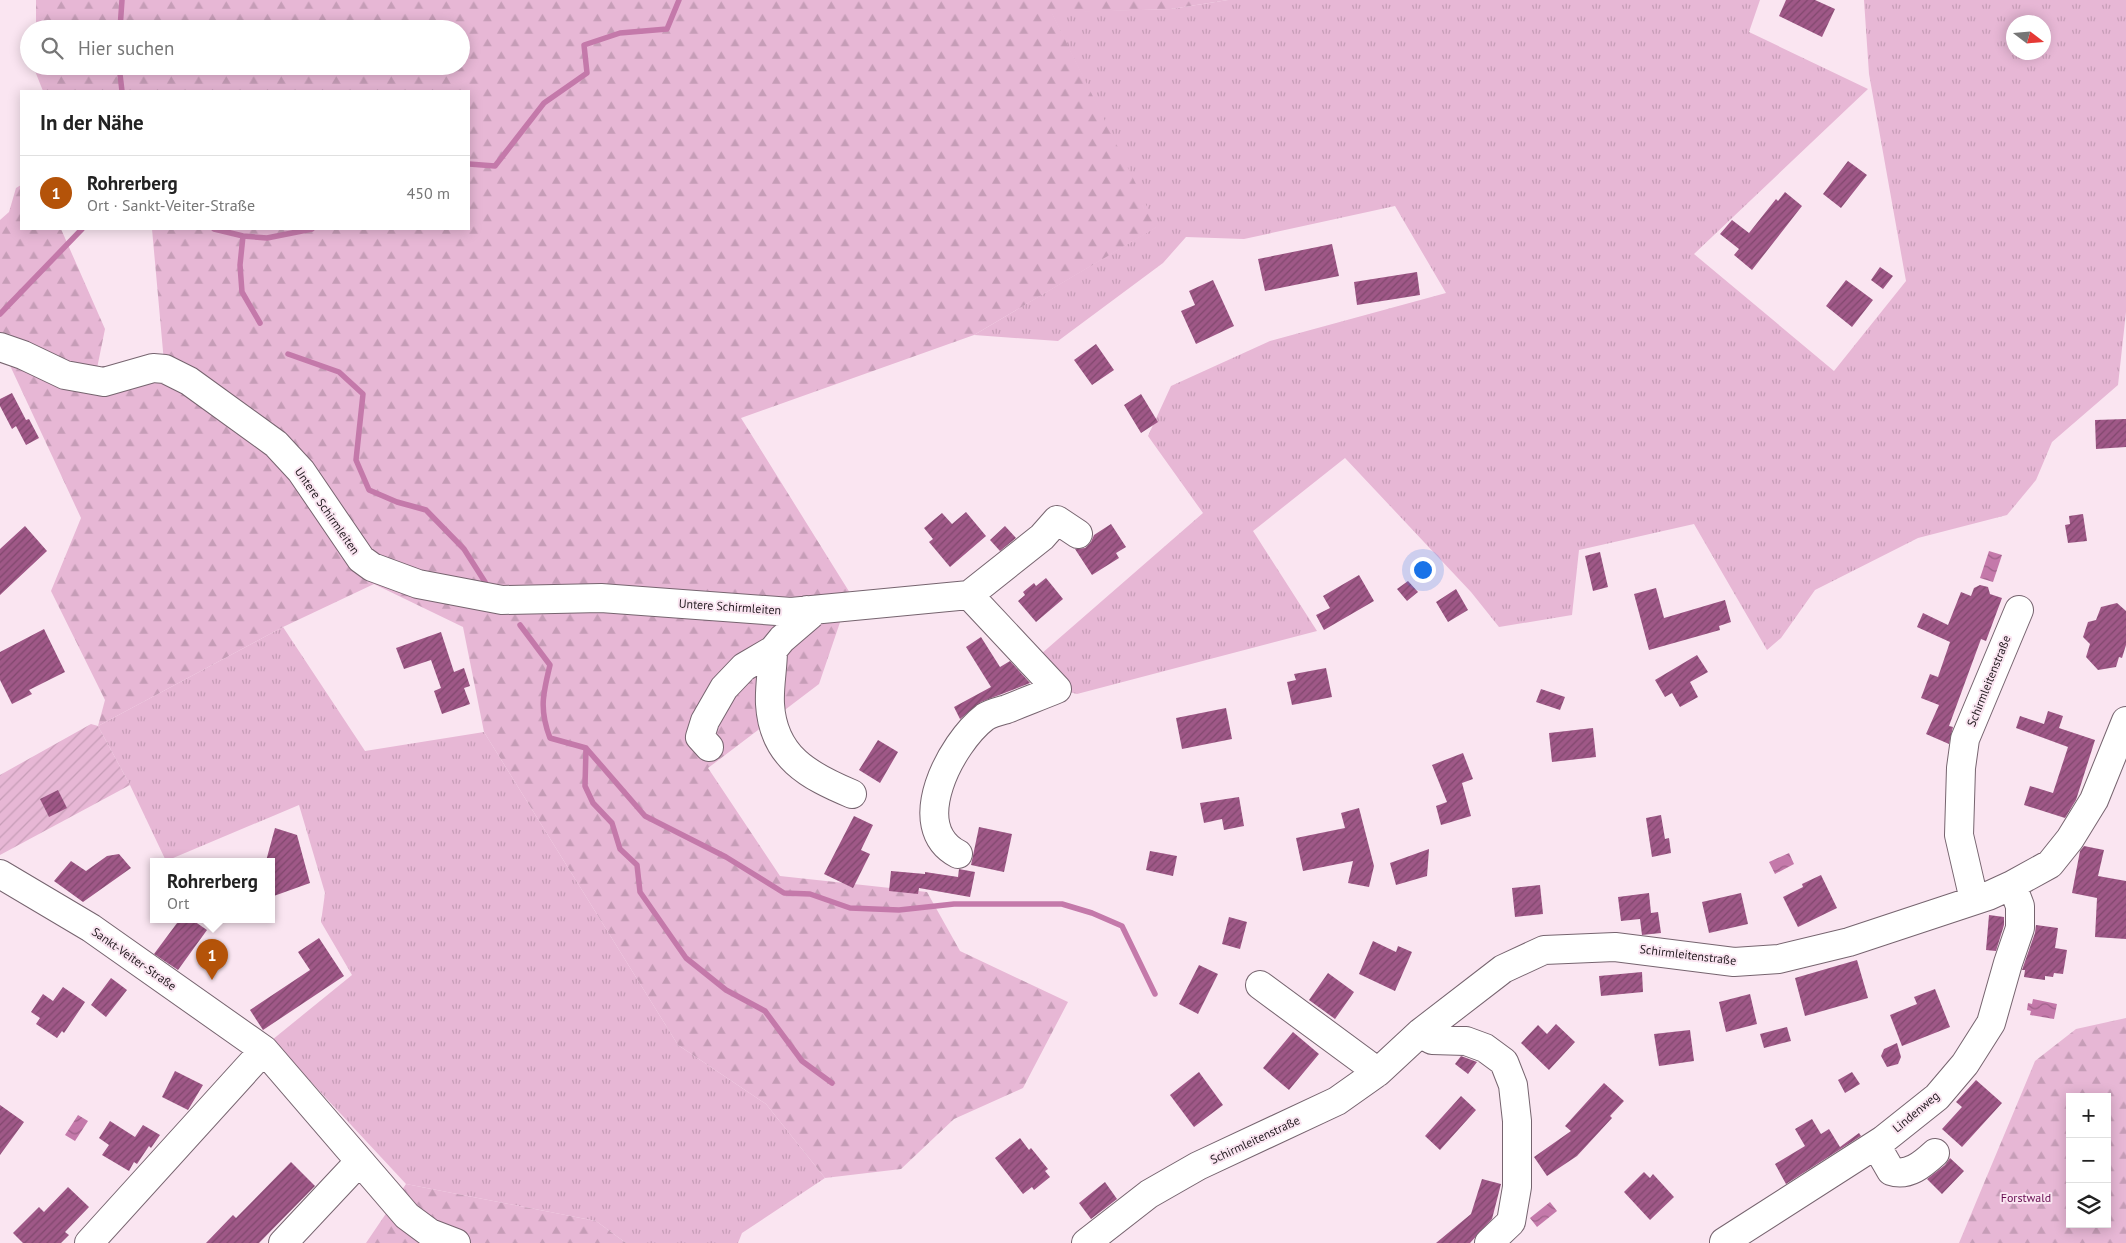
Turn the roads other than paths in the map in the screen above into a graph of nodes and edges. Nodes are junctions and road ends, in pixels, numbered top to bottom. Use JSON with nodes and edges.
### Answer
{"nodes":[{"id":1,"x":0,"y":346,"type":"edge"},
{"id":2,"x":1078,"y":534,"type":"dead end"},
{"id":3,"x":969,"y":595,"type":"junction"},
{"id":4,"x":807,"y":610,"type":"junction"},
{"id":5,"x":2019,"y":610,"type":"dead end"},
{"id":6,"x":773,"y":650,"type":"junction"},
{"id":7,"x":2123,"y":736,"type":"edge"},
{"id":8,"x":709,"y":747,"type":"dead end"},
{"id":9,"x":852,"y":794,"type":"dead end"},
{"id":10,"x":958,"y":854,"type":"dead end"},
{"id":11,"x":0,"y":874,"type":"edge"},
{"id":12,"x":2012,"y":885,"type":"junction"},
{"id":13,"x":1974,"y":900,"type":"junction"},
{"id":14,"x":1260,"y":985,"type":"dead end"},
{"id":15,"x":1420,"y":1033,"type":"junction"},
{"id":16,"x":264,"y":1050,"type":"junction"},
{"id":17,"x":1378,"y":1072,"type":"junction"},
{"id":18,"x":1876,"y":1145,"type":"junction"},
{"id":19,"x":1935,"y":1153,"type":"dead end"},
{"id":20,"x":359,"y":1162,"type":"junction"},
{"id":21,"x":1724,"y":1242,"type":"edge"},
{"id":22,"x":89,"y":1243,"type":"edge"},
{"id":23,"x":282,"y":1243,"type":"edge"},
{"id":24,"x":456,"y":1243,"type":"edge"},
{"id":25,"x":1086,"y":1243,"type":"edge"},
{"id":26,"x":1489,"y":1243,"type":"edge"}],
"edges":[{"from":1,"to":4,"type":"street","name":"Untere Schirmleiten"},
{"from":2,"to":3,"type":"street"},
{"from":3,"to":4,"type":"street","name":"Untere Schirmleiten"},
{"from":3,"to":10,"type":"street"},
{"from":4,"to":6,"type":"street","name":"Untere Schirmleiten"},
{"from":5,"to":13,"type":"street","name":"Schirmleitenstraße"},
{"from":6,"to":8,"type":"street","name":"Untere Schirmleiten"},
{"from":6,"to":9,"type":"street"},
{"from":7,"to":12,"type":"street","name":"Schirmleitenstraße"},
{"from":11,"to":16,"type":"street","name":"Sankt-Veiter-Straße"},
{"from":12,"to":13,"type":"street","name":"Schirmleitenstraße"},
{"from":12,"to":18,"type":"street","name":"Lindenweg"},
{"from":13,"to":15,"type":"street","name":"Schirmleitenstraße"},
{"from":14,"to":17,"type":"street"},
{"from":15,"to":17,"type":"street","name":"Schirmleitenstraße"},
{"from":15,"to":26,"type":"street"},
{"from":16,"to":20,"type":"street","name":"Sankt-Veiter-Straße"},
{"from":16,"to":22,"type":"street"},
{"from":17,"to":25,"type":"street","name":"Schirmleitenstraße"},
{"from":18,"to":19,"type":"street"},
{"from":18,"to":21,"type":"street","name":"Lindenweg"},
{"from":20,"to":23,"type":"street"},
{"from":20,"to":24,"type":"street","name":"Sankt-Veiter-Straße"}]}
